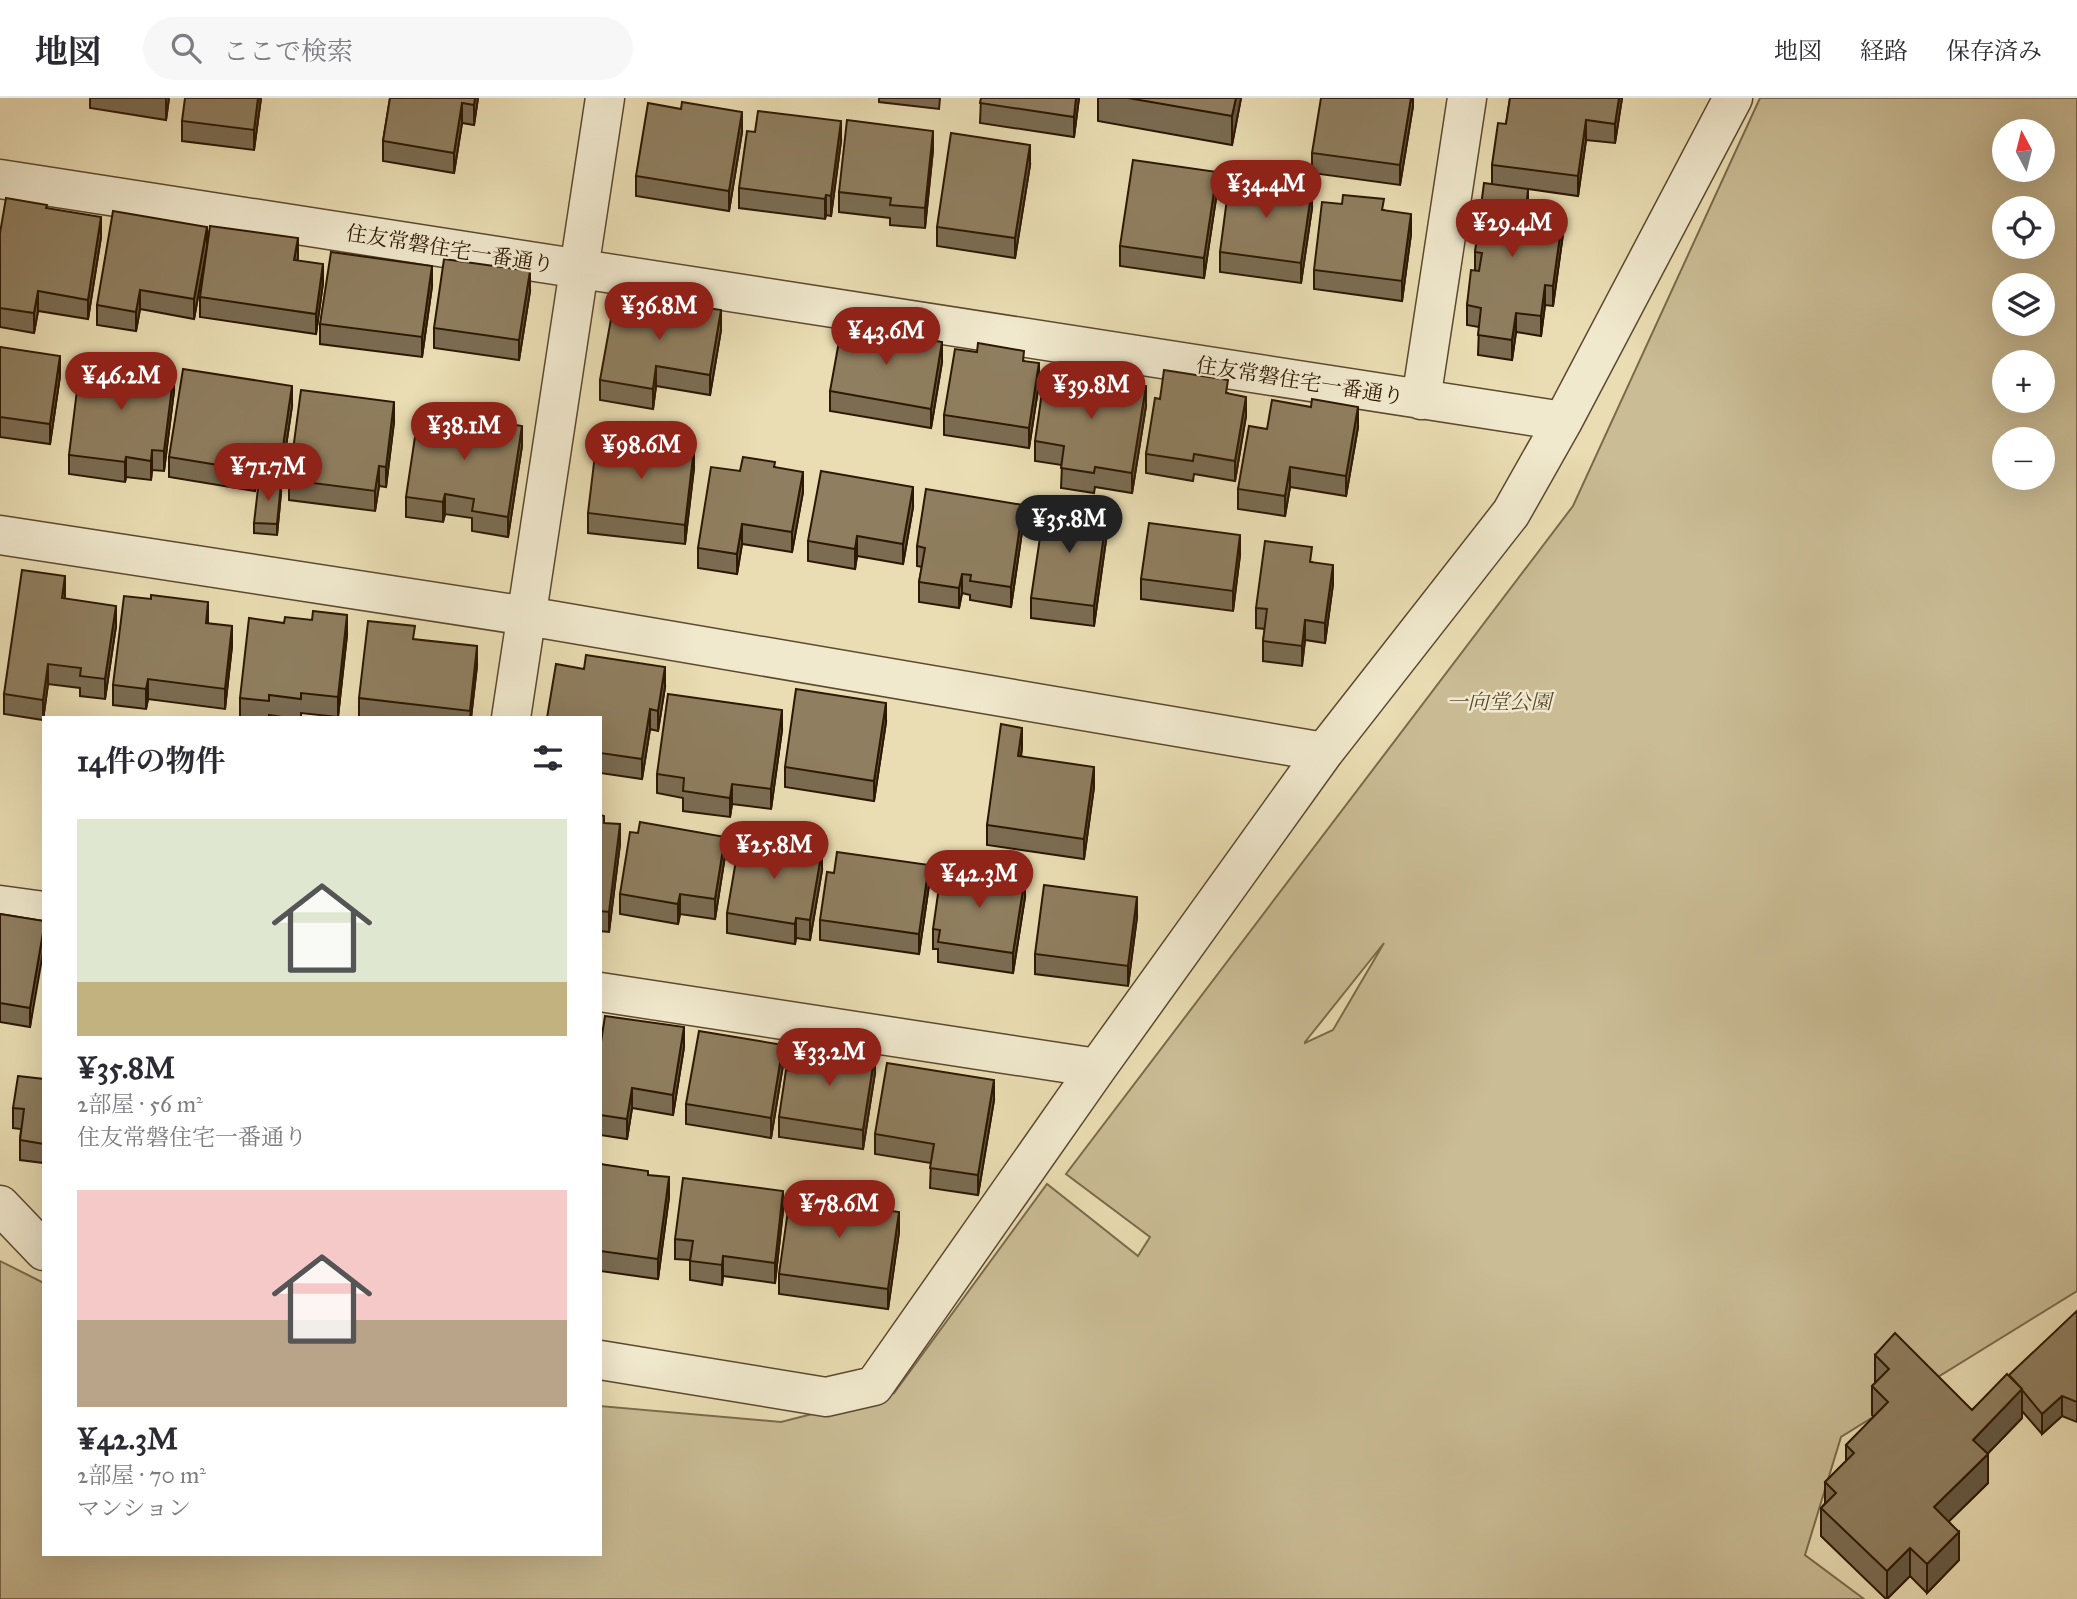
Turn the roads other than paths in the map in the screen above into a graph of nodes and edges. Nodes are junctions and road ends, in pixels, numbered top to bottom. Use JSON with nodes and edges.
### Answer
{"nodes":[{"id":1,"x":606,"y":98,"type":"edge"},
{"id":2,"x":1467,"y":98,"type":"edge"},
{"id":3,"x":1733,"y":98,"type":"edge"},
{"id":4,"x":0,"y":179,"type":"edge"},
{"id":5,"x":579,"y":269,"type":"junction"},
{"id":6,"x":1421,"y":400,"type":"junction"},
{"id":7,"x":1563,"y":421,"type":"junction"},
{"id":8,"x":0,"y":535,"type":"edge"},
{"id":9,"x":527,"y":617,"type":"junction"},
{"id":10,"x":511,"y":716,"type":"edge"},
{"id":11,"x":1324,"y":752,"type":"junction"},
{"id":12,"x":0,"y":905,"type":"edge"},
{"id":13,"x":42,"y":911,"type":"edge"},
{"id":14,"x":602,"y":992,"type":"edge"},
{"id":15,"x":1097,"y":1068,"type":"junction"},
{"id":16,"x":0,"y":1205,"type":"edge"},
{"id":17,"x":42,"y":1249,"type":"edge"},
{"id":18,"x":602,"y":1360,"type":"edge"}],
"edges":[{"from":1,"to":5,"type":"street"},
{"from":2,"to":6,"type":"street"},
{"from":3,"to":7,"type":"street"},
{"from":4,"to":5,"type":"street","name":"住友常磐住宅一番通り"},
{"from":5,"to":6,"type":"street","name":"住友常磐住宅一番通り"},
{"from":5,"to":9,"type":"street"},
{"from":6,"to":7,"type":"street","name":"住友常磐住宅一番通り"},
{"from":7,"to":11,"type":"street"},
{"from":8,"to":9,"type":"street"},
{"from":9,"to":10,"type":"street"},
{"from":9,"to":11,"type":"street"},
{"from":11,"to":15,"type":"street"},
{"from":12,"to":13,"type":"street"},
{"from":14,"to":15,"type":"street"},
{"from":15,"to":18,"type":"street"},
{"from":16,"to":17,"type":"street"}]}
